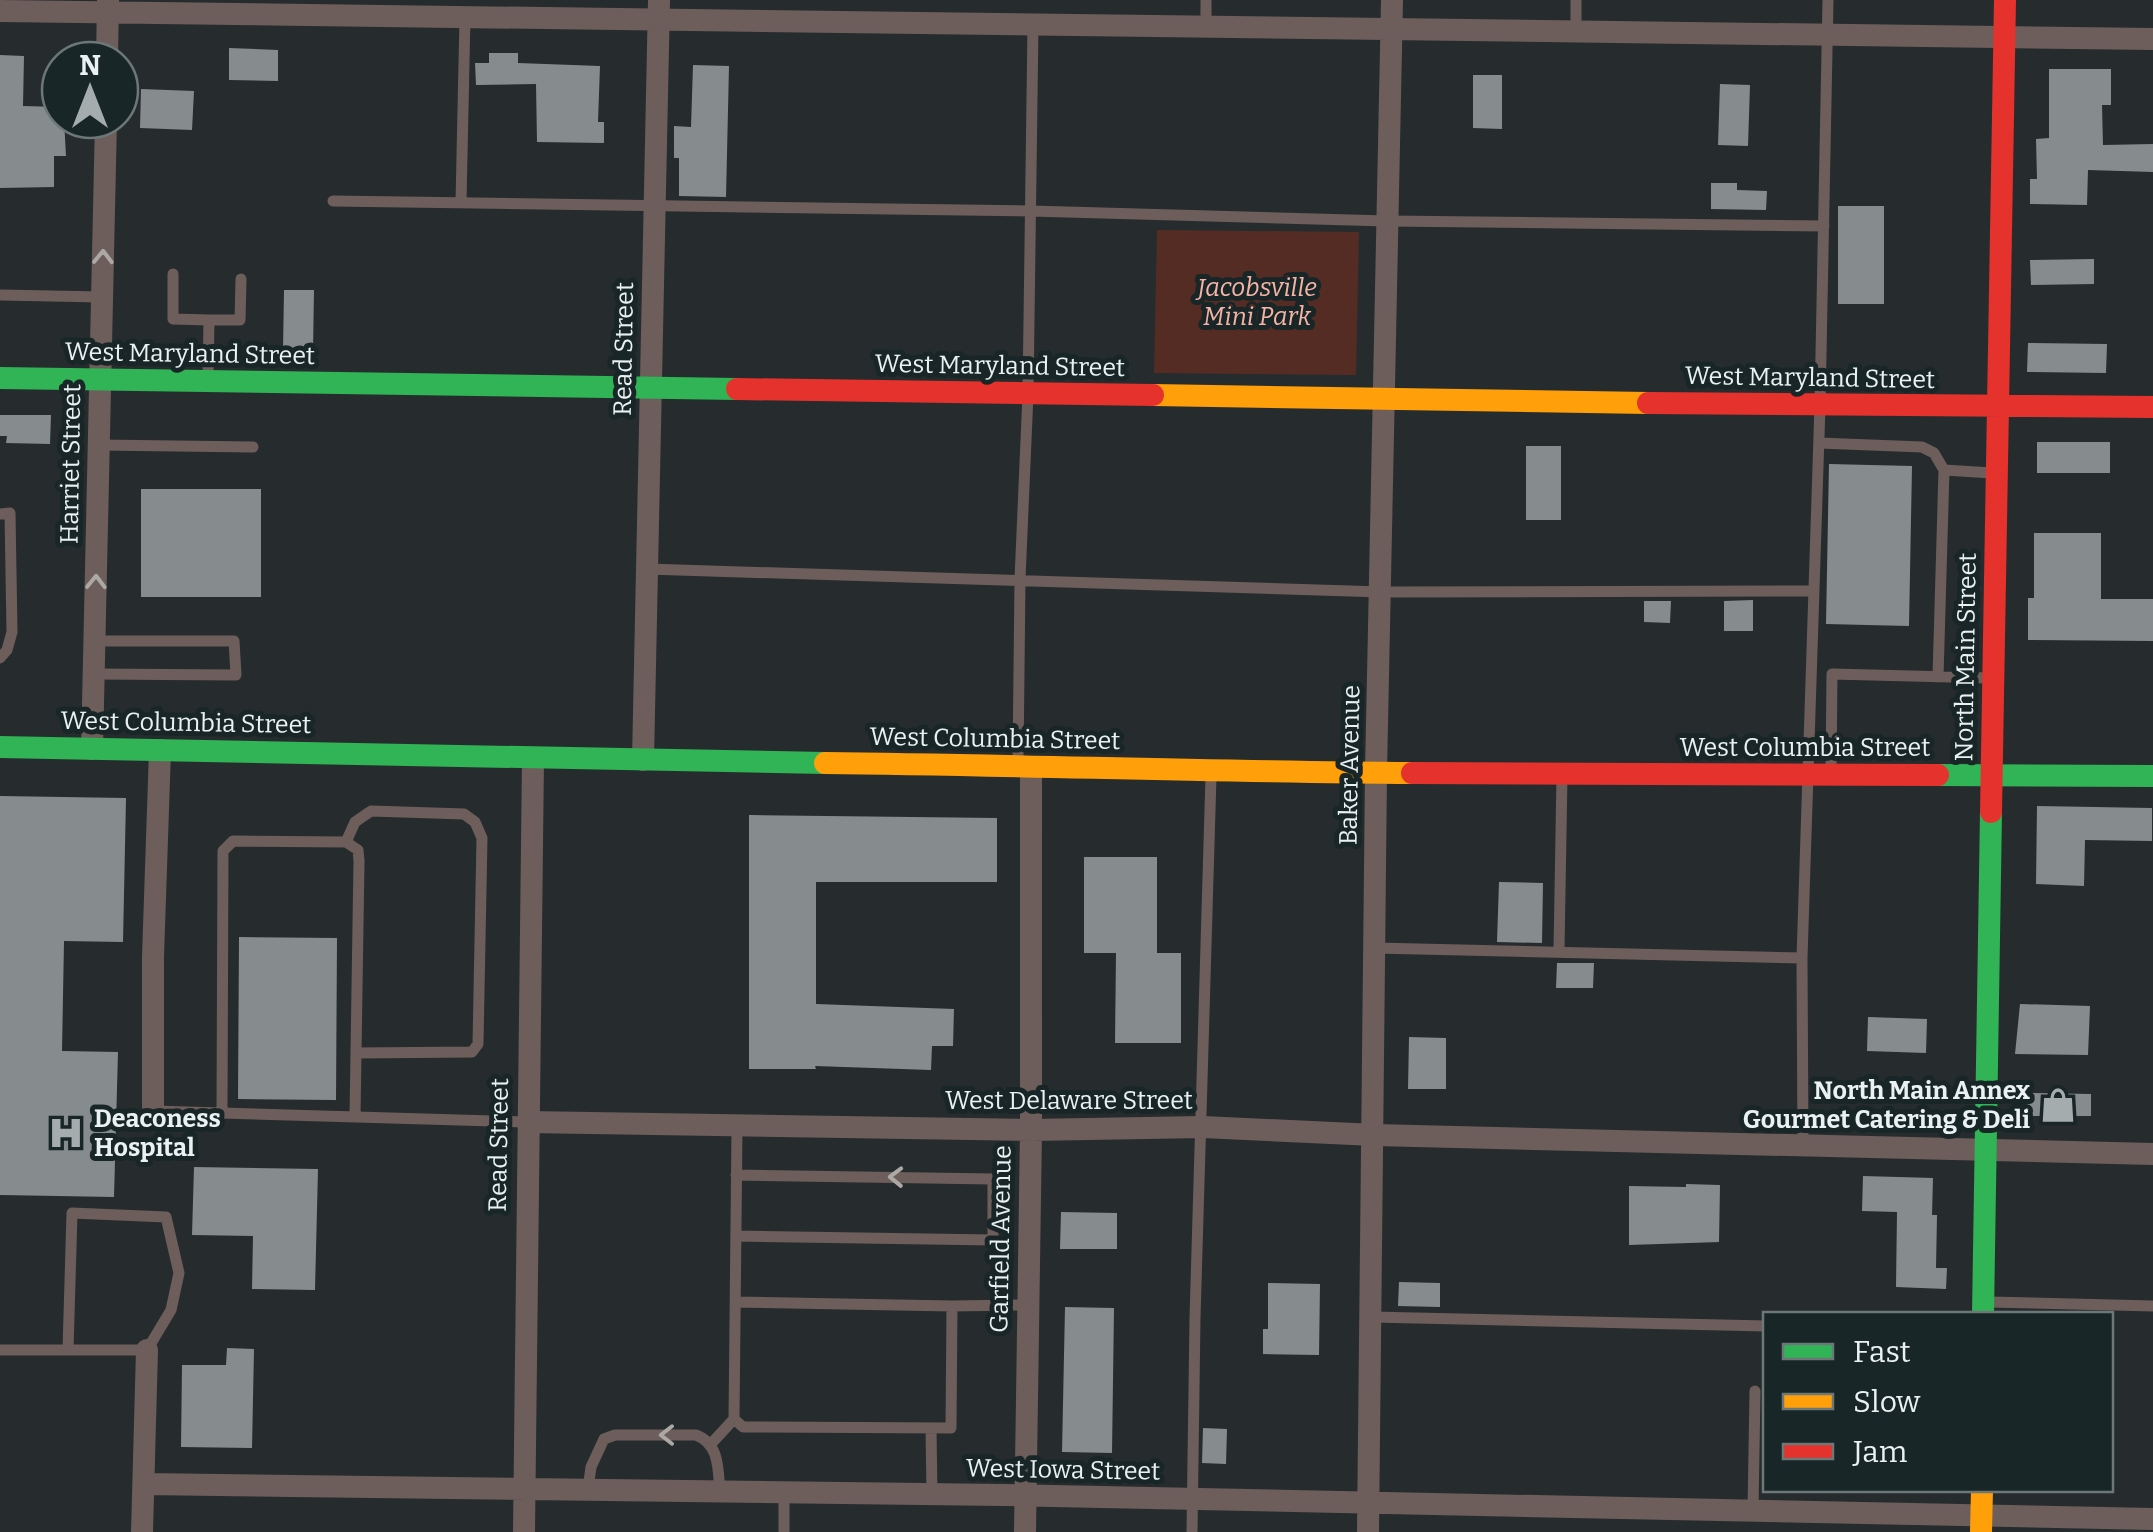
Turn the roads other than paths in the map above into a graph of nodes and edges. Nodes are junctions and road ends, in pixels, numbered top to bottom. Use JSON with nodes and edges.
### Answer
{"nodes":[{"id":1,"x":1206,"y":0,"type":"edge"},
{"id":2,"x":1392,"y":0,"type":"edge"},
{"id":3,"x":1576,"y":0,"type":"edge"},
{"id":4,"x":1828,"y":0,"type":"edge"},
{"id":5,"x":2005,"y":0,"type":"edge"},
{"id":6,"x":108,"y":6,"type":"edge"},
{"id":7,"x":0,"y":10,"type":"edge"},
{"id":8,"x":658,"y":10,"type":"edge"},
{"id":9,"x":465,"y":17,"type":"junction"},
{"id":10,"x":1033,"y":24,"type":"junction"},
{"id":11,"x":1206,"y":27,"type":"junction"},
{"id":12,"x":1392,"y":30,"type":"junction"},
{"id":13,"x":1576,"y":32,"type":"junction"},
{"id":14,"x":1827,"y":36,"type":"junction"},
{"id":15,"x":2004,"y":38,"type":"junction"},
{"id":16,"x":2153,"y":39,"type":"edge"},
{"id":17,"x":107,"y":40,"type":"edge"},
{"id":18,"x":106,"y":140,"type":"edge"},
{"id":19,"x":333,"y":201,"type":"dead end"},
{"id":20,"x":461,"y":202,"type":"junction"},
{"id":21,"x":654,"y":205,"type":"junction"},
{"id":22,"x":1031,"y":211,"type":"junction"},
{"id":23,"x":1387,"y":222,"type":"junction"},
{"id":24,"x":1824,"y":226,"type":"junction"},
{"id":25,"x":173,"y":274,"type":"dead end"},
{"id":26,"x":240,"y":279,"type":"dead end"},
{"id":27,"x":0,"y":295,"type":"edge"},
{"id":28,"x":102,"y":298,"type":"junction"},
{"id":29,"x":209,"y":320,"type":"junction"},
{"id":30,"x":0,"y":378,"type":"edge"},
{"id":31,"x":100,"y":380,"type":"junction"},
{"id":32,"x":208,"y":382,"type":"junction"},
{"id":33,"x":651,"y":388,"type":"junction"},
{"id":34,"x":1028,"y":394,"type":"junction"},
{"id":35,"x":1383,"y":399,"type":"junction"},
{"id":36,"x":1820,"y":405,"type":"junction"},
{"id":37,"x":2153,"y":407,"type":"edge"},
{"id":38,"x":2000,"y":408,"type":"junction"},
{"id":39,"x":1819,"y":442,"type":"junction"},
{"id":40,"x":99,"y":445,"type":"junction"},
{"id":41,"x":253,"y":448,"type":"dead end"},
{"id":42,"x":1944,"y":470,"type":"junction"},
{"id":43,"x":1998,"y":473,"type":"junction"},
{"id":44,"x":0,"y":514,"type":"edge"},
{"id":45,"x":647,"y":569,"type":"junction"},
{"id":46,"x":1020,"y":579,"type":"junction"},
{"id":47,"x":1812,"y":590,"type":"junction"},
{"id":48,"x":1382,"y":592,"type":"junction"},
{"id":49,"x":94,"y":642,"type":"junction"},
{"id":50,"x":0,"y":658,"type":"edge"},
{"id":51,"x":94,"y":674,"type":"junction"},
{"id":52,"x":1938,"y":678,"type":"junction"},
{"id":53,"x":1993,"y":678,"type":"junction"},
{"id":54,"x":0,"y":746,"type":"edge"},
{"id":55,"x":92,"y":749,"type":"junction"},
{"id":56,"x":160,"y":750,"type":"junction"},
{"id":57,"x":533,"y":759,"type":"junction"},
{"id":58,"x":644,"y":760,"type":"junction"},
{"id":59,"x":1024,"y":767,"type":"junction"},
{"id":60,"x":1211,"y":772,"type":"junction"},
{"id":61,"x":1376,"y":772,"type":"junction"},
{"id":62,"x":1562,"y":774,"type":"junction"},
{"id":63,"x":1990,"y":775,"type":"junction"},
{"id":64,"x":1820,"y":776,"type":"junction"},
{"id":65,"x":2153,"y":776,"type":"edge"},
{"id":66,"x":346,"y":842,"type":"junction"},
{"id":67,"x":1376,"y":948,"type":"junction"},
{"id":68,"x":1560,"y":950,"type":"junction"},
{"id":69,"x":1802,"y":958,"type":"junction"},
{"id":70,"x":356,"y":1053,"type":"junction"},
{"id":71,"x":153,"y":1111,"type":"joint"},
{"id":72,"x":222,"y":1113,"type":"junction"},
{"id":73,"x":355,"y":1117,"type":"junction"},
{"id":74,"x":526,"y":1122,"type":"junction"},
{"id":75,"x":1203,"y":1127,"type":"junction"},
{"id":76,"x":737,"y":1128,"type":"junction"},
{"id":77,"x":1030,"y":1130,"type":"junction"},
{"id":78,"x":1374,"y":1135,"type":"junction"},
{"id":79,"x":1803,"y":1146,"type":"junction"},
{"id":80,"x":1985,"y":1149,"type":"junction"},
{"id":81,"x":2153,"y":1154,"type":"edge"},
{"id":82,"x":736,"y":1175,"type":"junction"},
{"id":83,"x":736,"y":1236,"type":"junction"},
{"id":84,"x":735,"y":1302,"type":"junction"},
{"id":85,"x":1027,"y":1305,"type":"junction"},
{"id":86,"x":952,"y":1306,"type":"junction"},
{"id":87,"x":2153,"y":1306,"type":"edge"},
{"id":88,"x":1983,"y":1308,"type":"edge"},
{"id":89,"x":1372,"y":1318,"type":"junction"},
{"id":90,"x":1763,"y":1326,"type":"edge"},
{"id":91,"x":0,"y":1350,"type":"edge"},
{"id":92,"x":68,"y":1350,"type":"junction"},
{"id":93,"x":148,"y":1350,"type":"junction"},
{"id":94,"x":1755,"y":1392,"type":"dead end"},
{"id":95,"x":734,"y":1419,"type":"junction"},
{"id":96,"x":931,"y":1428,"type":"junction"},
{"id":97,"x":710,"y":1445,"type":"junction"},
{"id":98,"x":144,"y":1484,"type":"junction"},
{"id":99,"x":523,"y":1488,"type":"junction"},
{"id":100,"x":588,"y":1489,"type":"junction"},
{"id":101,"x":1982,"y":1492,"type":"edge"},
{"id":102,"x":720,"y":1493,"type":"junction"},
{"id":103,"x":784,"y":1494,"type":"junction"},
{"id":104,"x":932,"y":1496,"type":"junction"},
{"id":105,"x":1025,"y":1497,"type":"junction"},
{"id":106,"x":1193,"y":1499,"type":"junction"},
{"id":107,"x":1368,"y":1502,"type":"junction"},
{"id":108,"x":1753,"y":1511,"type":"junction"},
{"id":109,"x":2140,"y":1523,"type":"edge"},
{"id":110,"x":1981,"y":1524,"type":"edge"},
{"id":111,"x":142,"y":1532,"type":"edge"},
{"id":112,"x":524,"y":1532,"type":"edge"},
{"id":113,"x":784,"y":1532,"type":"edge"},
{"id":114,"x":1024,"y":1532,"type":"edge"},
{"id":115,"x":1192,"y":1532,"type":"edge"},
{"id":116,"x":1368,"y":1532,"type":"edge"}],
"edges":[{"from":1,"to":11,"type":"lane"},
{"from":2,"to":12,"type":"street","name":"Baker Avenue"},
{"from":3,"to":13,"type":"lane"},
{"from":4,"to":14,"type":"lane"},
{"from":5,"to":15,"type":"street","name":"North Main Street"},
{"from":6,"to":7,"type":"street"},
{"from":6,"to":9,"type":"street"},
{"from":6,"to":17,"type":"street"},
{"from":8,"to":9,"type":"street"},
{"from":8,"to":10,"type":"street"},
{"from":8,"to":21,"type":"street","name":"Read Street"},
{"from":9,"to":20,"type":"lane"},
{"from":10,"to":11,"type":"street"},
{"from":10,"to":22,"type":"lane"},
{"from":11,"to":12,"type":"street"},
{"from":12,"to":13,"type":"street"},
{"from":12,"to":23,"type":"street","name":"Baker Avenue"},
{"from":13,"to":14,"type":"street"},
{"from":14,"to":15,"type":"street"},
{"from":14,"to":24,"type":"lane"},
{"from":15,"to":16,"type":"street"},
{"from":15,"to":38,"type":"street","name":"North Main Street"},
{"from":28,"to":18,"type":"street","name":"Harriet Street","one_way":true},
{"from":19,"to":20,"type":"lane"},
{"from":20,"to":21,"type":"lane"},
{"from":21,"to":22,"type":"lane"},
{"from":21,"to":33,"type":"street","name":"Read Street"},
{"from":22,"to":23,"type":"lane"},
{"from":22,"to":34,"type":"lane"},
{"from":23,"to":24,"type":"lane"},
{"from":23,"to":35,"type":"street","name":"Baker Avenue"},
{"from":24,"to":36,"type":"lane"},
{"from":25,"to":29,"type":"lane"},
{"from":26,"to":29,"type":"lane"},
{"from":27,"to":28,"type":"lane"},
{"from":28,"to":31,"type":"street","name":"Harriet Street"},
{"from":29,"to":32,"type":"lane"},
{"from":30,"to":31,"type":"street","name":"West Maryland Street"},
{"from":31,"to":32,"type":"street","name":"West Maryland Street"},
{"from":31,"to":40,"type":"street","name":"Harriet Street"},
{"from":32,"to":33,"type":"street","name":"West Maryland Street"},
{"from":33,"to":34,"type":"street","name":"West Maryland Street"},
{"from":33,"to":45,"type":"street","name":"Read Street"},
{"from":34,"to":35,"type":"street","name":"West Maryland Street"},
{"from":34,"to":46,"type":"lane"},
{"from":35,"to":36,"type":"street","name":"West Maryland Street"},
{"from":35,"to":48,"type":"street","name":"Baker Avenue"},
{"from":36,"to":38,"type":"street","name":"West Maryland Street"},
{"from":36,"to":39,"type":"lane"},
{"from":37,"to":38,"type":"street","name":"West Maryland Street"},
{"from":38,"to":43,"type":"street","name":"North Main Street"},
{"from":39,"to":42,"type":"lane"},
{"from":39,"to":47,"type":"lane"},
{"from":40,"to":41,"type":"lane"},
{"from":49,"to":40,"type":"street","name":"Harriet Street","one_way":true},
{"from":42,"to":43,"type":"lane"},
{"from":42,"to":52,"type":"lane"},
{"from":43,"to":53,"type":"street","name":"North Main Street"},
{"from":44,"to":50,"type":"lane"},
{"from":45,"to":46,"type":"lane"},
{"from":45,"to":58,"type":"street","name":"Read Street"},
{"from":46,"to":48,"type":"lane"},
{"from":46,"to":59,"type":"lane"},
{"from":47,"to":48,"type":"lane"},
{"from":47,"to":64,"type":"lane"},
{"from":48,"to":61,"type":"street","name":"Baker Avenue"},
{"from":49,"to":51,"type":"street","name":"Harriet Street"},
{"from":49,"to":51,"type":"lane"},
{"from":51,"to":55,"type":"street","name":"Harriet Street"},
{"from":52,"to":53,"type":"lane"},
{"from":52,"to":64,"type":"lane"},
{"from":53,"to":63,"type":"street","name":"North Main Street"},
{"from":54,"to":55,"type":"street","name":"West Columbia Street"},
{"from":55,"to":56,"type":"street","name":"West Columbia Street"},
{"from":56,"to":57,"type":"street","name":"West Columbia Street"},
{"from":56,"to":71,"type":"street"},
{"from":57,"to":58,"type":"street","name":"West Columbia Street"},
{"from":57,"to":74,"type":"street","name":"Read Street"},
{"from":58,"to":59,"type":"street","name":"West Columbia Street"},
{"from":59,"to":60,"type":"street","name":"West Columbia Street"},
{"from":59,"to":77,"type":"street","name":"Garfield Avenue"},
{"from":60,"to":61,"type":"street","name":"West Columbia Street"},
{"from":60,"to":75,"type":"lane"},
{"from":61,"to":62,"type":"street","name":"West Columbia Street"},
{"from":61,"to":67,"type":"street","name":"Baker Avenue"},
{"from":62,"to":64,"type":"street","name":"West Columbia Street"},
{"from":62,"to":68,"type":"lane"},
{"from":63,"to":64,"type":"street","name":"West Columbia Street"},
{"from":63,"to":65,"type":"street","name":"West Columbia Street"},
{"from":63,"to":80,"type":"street","name":"North Main Street"},
{"from":64,"to":69,"type":"lane"},
{"from":66,"to":70,"type":"lane"},
{"from":66,"to":70,"type":"lane"},
{"from":66,"to":72,"type":"lane"},
{"from":67,"to":68,"type":"lane"},
{"from":67,"to":78,"type":"street","name":"Baker Avenue"},
{"from":68,"to":69,"type":"lane"},
{"from":69,"to":79,"type":"lane"},
{"from":70,"to":73,"type":"lane"},
{"from":71,"to":72,"type":"lane","name":"West Delaware Street"},
{"from":72,"to":73,"type":"lane","name":"West Delaware Street"},
{"from":73,"to":74,"type":"lane","name":"West Delaware Street"},
{"from":74,"to":76,"type":"street","name":"West Delaware Street"},
{"from":74,"to":99,"type":"street","name":"Read Street"},
{"from":75,"to":77,"type":"street","name":"West Delaware Street"},
{"from":75,"to":78,"type":"street","name":"West Delaware Street"},
{"from":75,"to":106,"type":"lane"},
{"from":76,"to":77,"type":"street","name":"West Delaware Street"},
{"from":76,"to":82,"type":"lane"},
{"from":77,"to":85,"type":"street","name":"Garfield Avenue"},
{"from":78,"to":79,"type":"street","name":"West Delaware Street"},
{"from":78,"to":89,"type":"street","name":"Baker Avenue"},
{"from":79,"to":80,"type":"street","name":"West Delaware Street"},
{"from":80,"to":81,"type":"street","name":"West Delaware Street"},
{"from":80,"to":88,"type":"street","name":"North Main Street"},
{"from":82,"to":83,"type":"lane"},
{"from":83,"to":82,"type":"lane","one_way":true},
{"from":83,"to":84,"type":"lane"},
{"from":84,"to":86,"type":"lane"},
{"from":84,"to":95,"type":"lane"},
{"from":85,"to":86,"type":"lane"},
{"from":85,"to":105,"type":"street","name":"Garfield Avenue"},
{"from":86,"to":96,"type":"lane"},
{"from":87,"to":88,"type":"lane"},
{"from":89,"to":90,"type":"lane"},
{"from":89,"to":107,"type":"street","name":"Baker Avenue"},
{"from":91,"to":92,"type":"lane"},
{"from":92,"to":93,"type":"lane"},
{"from":92,"to":93,"type":"lane"},
{"from":93,"to":98,"type":"street"},
{"from":94,"to":108,"type":"lane"},
{"from":95,"to":96,"type":"lane"},
{"from":95,"to":97,"type":"lane"},
{"from":96,"to":104,"type":"lane"},
{"from":97,"to":100,"type":"lane","one_way":true},
{"from":97,"to":102,"type":"lane"},
{"from":98,"to":99,"type":"street","name":"West Iowa Street"},
{"from":98,"to":111,"type":"street"},
{"from":99,"to":100,"type":"street","name":"West Iowa Street"},
{"from":99,"to":112,"type":"street","name":"Read Street"},
{"from":100,"to":102,"type":"street","name":"West Iowa Street"},
{"from":101,"to":110,"type":"street"},
{"from":102,"to":103,"type":"street","name":"West Iowa Street"},
{"from":103,"to":104,"type":"street","name":"West Iowa Street"},
{"from":103,"to":113,"type":"lane"},
{"from":104,"to":105,"type":"street","name":"West Iowa Street"},
{"from":105,"to":106,"type":"street","name":"West Iowa Street"},
{"from":105,"to":114,"type":"street","name":"Garfield Avenue"},
{"from":106,"to":107,"type":"street","name":"West Iowa Street"},
{"from":106,"to":115,"type":"lane"},
{"from":107,"to":108,"type":"street","name":"West Iowa Street"},
{"from":107,"to":116,"type":"street","name":"Baker Avenue"},
{"from":108,"to":110,"type":"street","name":"West Iowa Street"},
{"from":109,"to":110,"type":"street","name":"West Iowa Street"}]}
